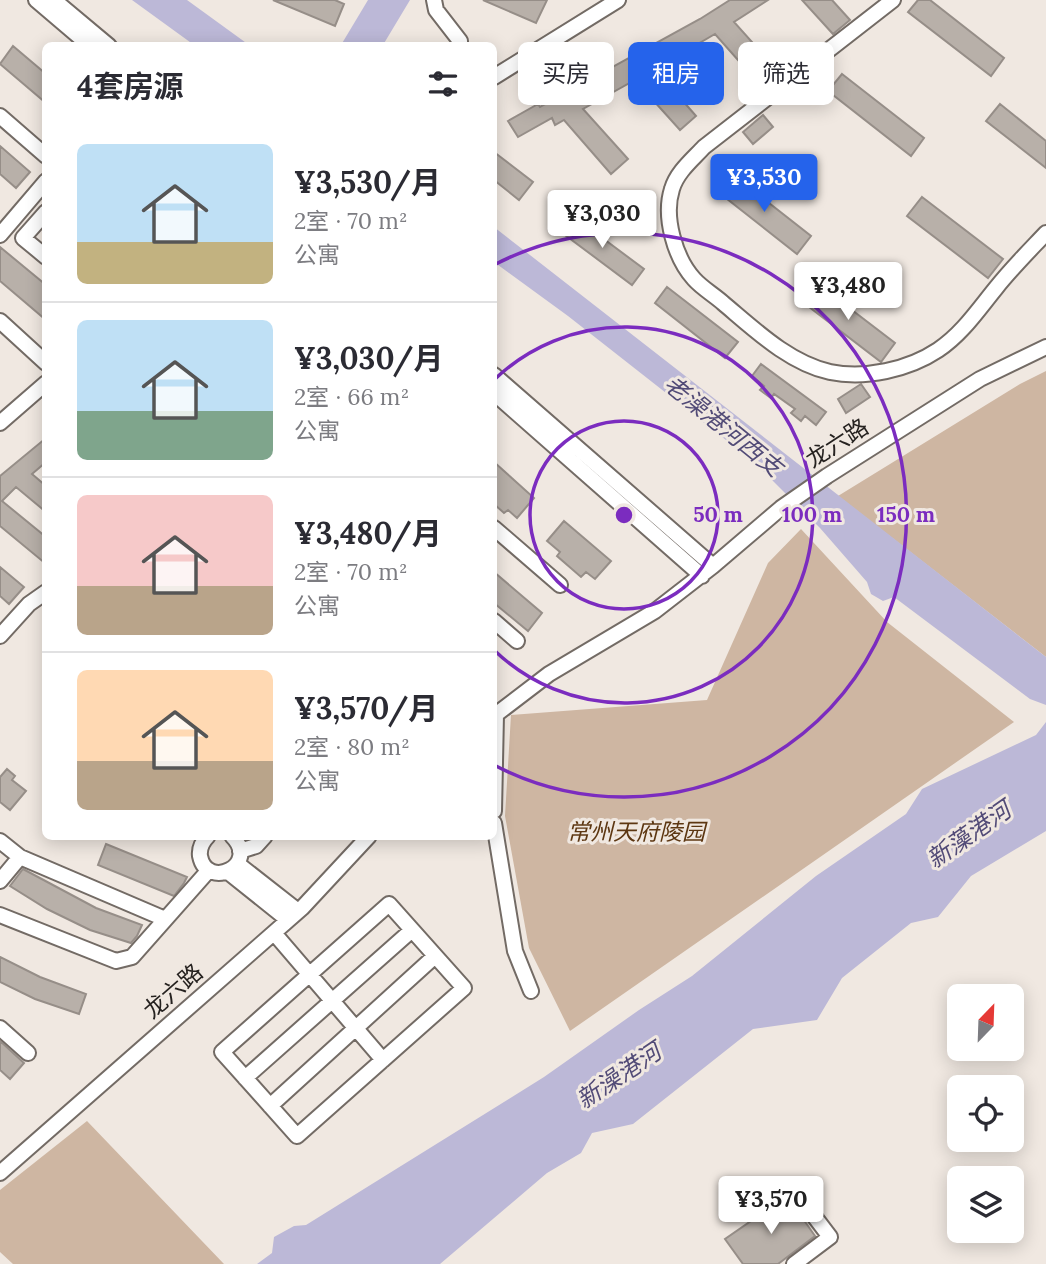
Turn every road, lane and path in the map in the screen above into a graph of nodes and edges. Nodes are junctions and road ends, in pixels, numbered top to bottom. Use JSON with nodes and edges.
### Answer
{"nodes":[{"id":1,"x":36,"y":0,"type":"edge"},
{"id":2,"x":54,"y":0,"type":"edge"},
{"id":3,"x":434,"y":0,"type":"edge"},
{"id":4,"x":618,"y":0,"type":"edge"},
{"id":5,"x":893,"y":0,"type":"edge"},
{"id":6,"x":460,"y":41,"type":"dead end"},
{"id":7,"x":85,"y":42,"type":"edge"},
{"id":8,"x":104,"y":42,"type":"edge"},
{"id":9,"x":497,"y":75,"type":"edge"},
{"id":10,"x":0,"y":116,"type":"edge"},
{"id":11,"x":42,"y":153,"type":"edge"},
{"id":12,"x":42,"y":186,"type":"edge"},
{"id":13,"x":42,"y":217,"type":"edge"},
{"id":14,"x":1046,"y":233,"type":"edge"},
{"id":15,"x":0,"y":235,"type":"edge"},
{"id":16,"x":42,"y":254,"type":"edge"},
{"id":17,"x":0,"y":321,"type":"edge"},
{"id":18,"x":1046,"y":347,"type":"edge"},
{"id":19,"x":42,"y":359,"type":"edge"},
{"id":20,"x":497,"y":378,"type":"edge"},
{"id":21,"x":42,"y":386,"type":"edge"},
{"id":22,"x":497,"y":396,"type":"edge"},
{"id":23,"x":0,"y":423,"type":"edge"},
{"id":24,"x":497,"y":531,"type":"edge"},
{"id":25,"x":707,"y":571,"type":"junction"},
{"id":26,"x":560,"y":585,"type":"dead end"},
{"id":27,"x":42,"y":595,"type":"edge"},
{"id":28,"x":497,"y":624,"type":"edge"},
{"id":29,"x":0,"y":636,"type":"edge"},
{"id":30,"x":517,"y":641,"type":"dead end"},
{"id":31,"x":497,"y":713,"type":"edge"},
{"id":32,"x":205,"y":840,"type":"edge"},
{"id":33,"x":235,"y":840,"type":"edge"},
{"id":34,"x":261,"y":840,"type":"edge"},
{"id":35,"x":365,"y":840,"type":"edge"},
{"id":36,"x":497,"y":840,"type":"edge"},
{"id":37,"x":0,"y":841,"type":"edge"},
{"id":38,"x":20,"y":857,"type":"junction"},
{"id":39,"x":235,"y":862,"type":"junction"},
{"id":40,"x":209,"y":870,"type":"junction"},
{"id":41,"x":0,"y":881,"type":"edge"},
{"id":42,"x":0,"y":915,"type":"edge"},
{"id":43,"x":293,"y":916,"type":"junction"},
{"id":44,"x":165,"y":919,"type":"junction"},
{"id":45,"x":412,"y":930,"type":"junction"},
{"id":46,"x":274,"y":933,"type":"junction"},
{"id":47,"x":435,"y":956,"type":"junction"},
{"id":48,"x":310,"y":974,"type":"junction"},
{"id":49,"x":531,"y":991,"type":"dead end"},
{"id":50,"x":332,"y":1001,"type":"junction"},
{"id":51,"x":0,"y":1028,"type":"edge"},
{"id":52,"x":356,"y":1028,"type":"junction"},
{"id":53,"x":28,"y":1053,"type":"dead end"},
{"id":54,"x":383,"y":1060,"type":"junction"},
{"id":55,"x":245,"y":1077,"type":"junction"},
{"id":56,"x":270,"y":1106,"type":"junction"},
{"id":57,"x":0,"y":1173,"type":"edge"},
{"id":58,"x":792,"y":1187,"type":"dead end"},
{"id":59,"x":794,"y":1264,"type":"edge"}],
"edges":[{"from":1,"to":7,"type":"street"},
{"from":2,"to":8,"type":"street"},
{"from":3,"to":6,"type":"street"},
{"from":4,"to":9,"type":"street"},
{"from":5,"to":14,"type":"street"},
{"from":10,"to":11,"type":"street"},
{"from":12,"to":15,"type":"street"},
{"from":13,"to":16,"type":"street"},
{"from":17,"to":19,"type":"street"},
{"from":18,"to":25,"type":"street","name":"龙六路"},
{"from":20,"to":25,"type":"street"},
{"from":21,"to":23,"type":"street"},
{"from":22,"to":25,"type":"street"},
{"from":24,"to":26,"type":"street"},
{"from":25,"to":31,"type":"street","name":"龙六路"},
{"from":27,"to":29,"type":"street"},
{"from":28,"to":30,"type":"street"},
{"from":32,"to":40,"type":"street"},
{"from":33,"to":39,"type":"street"},
{"from":34,"to":39,"type":"street"},
{"from":35,"to":43,"type":"street","name":"龙六路"},
{"from":36,"to":49,"type":"street"},
{"from":37,"to":38,"type":"street"},
{"from":38,"to":41,"type":"street"},
{"from":38,"to":44,"type":"street"},
{"from":39,"to":40,"type":"street"},
{"from":39,"to":43,"type":"street"},
{"from":40,"to":44,"type":"street"},
{"from":42,"to":44,"type":"street"},
{"from":43,"to":46,"type":"street","name":"龙六路"},
{"from":45,"to":47,"type":"street"},
{"from":45,"to":48,"type":"street"},
{"from":45,"to":50,"type":"street"},
{"from":46,"to":48,"type":"street"},
{"from":46,"to":57,"type":"street","name":"龙六路"},
{"from":47,"to":52,"type":"street"},
{"from":47,"to":54,"type":"street"},
{"from":48,"to":50,"type":"street"},
{"from":48,"to":55,"type":"street"},
{"from":50,"to":52,"type":"street"},
{"from":50,"to":55,"type":"street"},
{"from":51,"to":53,"type":"street"},
{"from":52,"to":54,"type":"street"},
{"from":52,"to":56,"type":"street"},
{"from":54,"to":56,"type":"street"},
{"from":55,"to":56,"type":"street"},
{"from":58,"to":59,"type":"street"}]}
